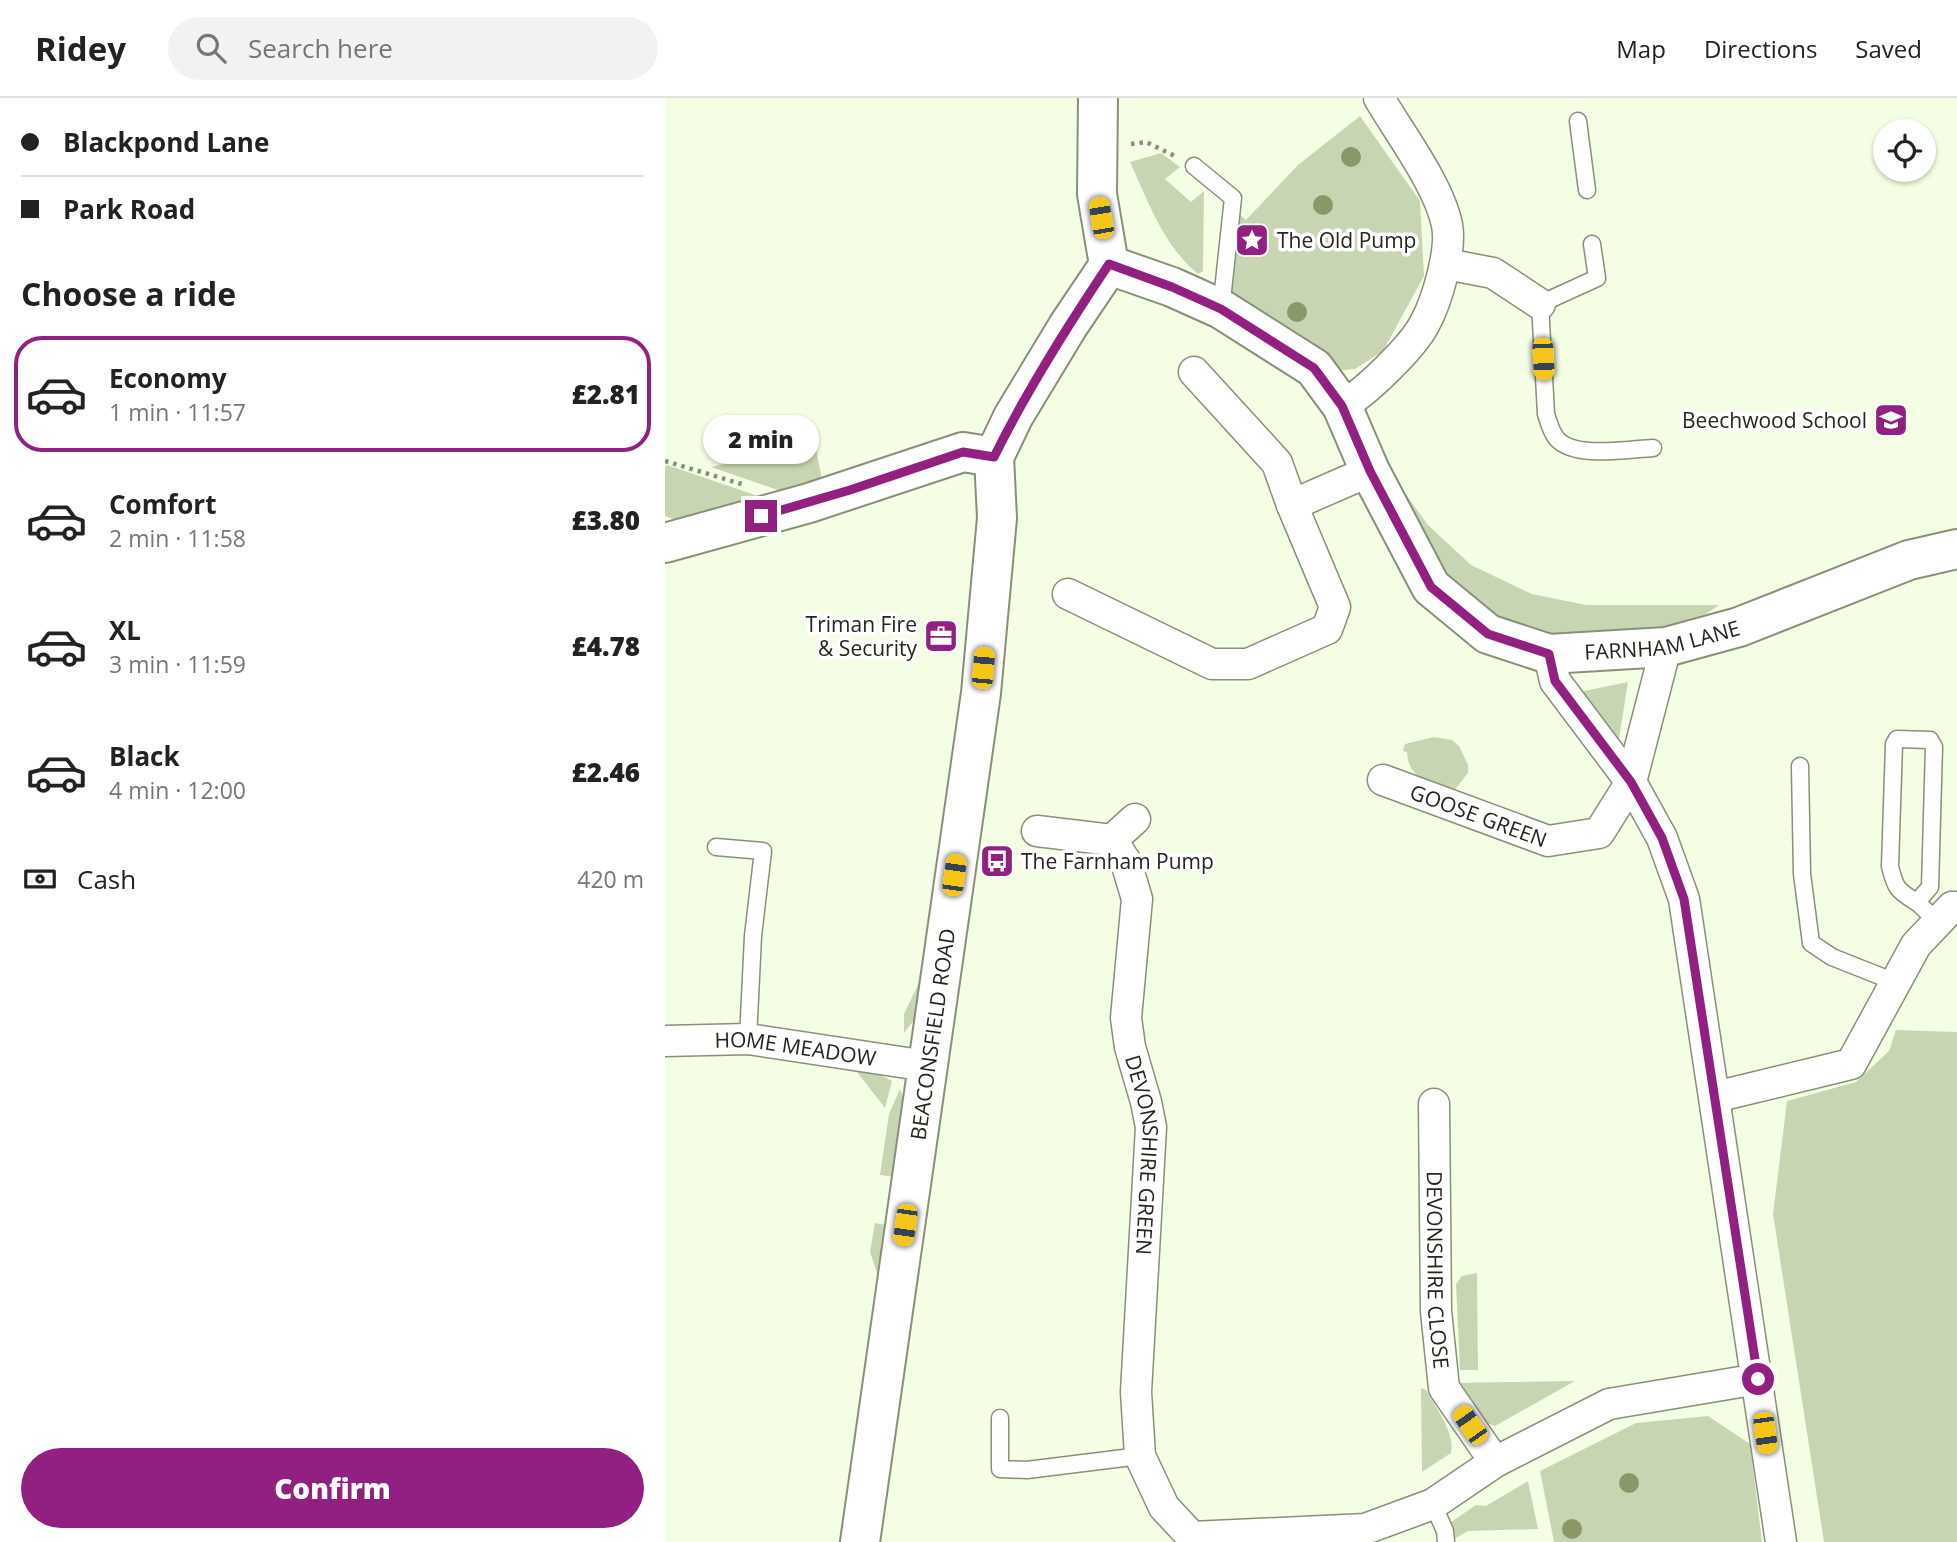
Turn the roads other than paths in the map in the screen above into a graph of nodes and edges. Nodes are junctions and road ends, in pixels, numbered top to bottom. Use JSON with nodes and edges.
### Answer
{"nodes":[{"id":1,"x":1098,"y":98,"type":"edge"},
{"id":2,"x":1379,"y":98,"type":"edge"},
{"id":3,"x":1578,"y":121,"type":"dead end"},
{"id":4,"x":1194,"y":166,"type":"road end"},
{"id":5,"x":1587,"y":190,"type":"dead end"},
{"id":6,"x":1592,"y":244,"type":"dead end"},
{"id":7,"x":1109,"y":264,"type":"junction"},
{"id":8,"x":1446,"y":264,"type":"junction"},
{"id":9,"x":1540,"y":304,"type":"junction"},
{"id":10,"x":1221,"y":309,"type":"junction"},
{"id":11,"x":1195,"y":372,"type":"dead end"},
{"id":12,"x":1342,"y":406,"type":"junction"},
{"id":13,"x":1653,"y":448,"type":"dead end"},
{"id":14,"x":994,"y":457,"type":"junction"},
{"id":15,"x":1370,"y":471,"type":"junction"},
{"id":16,"x":1292,"y":505,"type":"junction"},
{"id":17,"x":665,"y":543,"type":"edge"},
{"id":18,"x":1957,"y":549,"type":"edge"},
{"id":19,"x":1067,"y":594,"type":"dead end"},
{"id":20,"x":1667,"y":647,"type":"junction"},
{"id":21,"x":1549,"y":654,"type":"junction"},
{"id":22,"x":1800,"y":766,"type":"dead end"},
{"id":23,"x":1383,"y":780,"type":"dead end"},
{"id":24,"x":1631,"y":782,"type":"junction"},
{"id":25,"x":1135,"y":819,"type":"dead end"},
{"id":26,"x":1037,"y":831,"type":"dead end"},
{"id":27,"x":1112,"y":840,"type":"junction"},
{"id":28,"x":716,"y":846,"type":"dead end"},
{"id":29,"x":1937,"y":911,"type":"edge"},
{"id":30,"x":1895,"y":982,"type":"junction"},
{"id":31,"x":748,"y":1040,"type":"junction"},
{"id":32,"x":665,"y":1041,"type":"edge"},
{"id":33,"x":927,"y":1066,"type":"junction"},
{"id":34,"x":1715,"y":1097,"type":"junction"},
{"id":35,"x":1434,"y":1104,"type":"dead end"},
{"id":36,"x":1758,"y":1379,"type":"junction"},
{"id":37,"x":1000,"y":1418,"type":"dead end"},
{"id":38,"x":1140,"y":1456,"type":"junction"},
{"id":39,"x":1495,"y":1462,"type":"junction"},
{"id":40,"x":1433,"y":1504,"type":"junction"},
{"id":41,"x":1192,"y":1540,"type":"edge"},
{"id":42,"x":860,"y":1542,"type":"edge"},
{"id":43,"x":1446,"y":1542,"type":"edge"},
{"id":44,"x":1781,"y":1542,"type":"edge"}],
"edges":[{"from":1,"to":7,"type":"main road"},
{"from":2,"to":8,"type":"street"},
{"from":3,"to":5,"type":"lane"},
{"from":4,"to":10,"type":"lane"},
{"from":6,"to":9,"type":"lane"},
{"from":7,"to":10,"type":"main road","name":"FARNHAM LANE"},
{"from":7,"to":14,"type":"main road","name":"BEACONSFIELD ROAD"},
{"from":8,"to":9,"type":"street"},
{"from":8,"to":12,"type":"street"},
{"from":9,"to":13,"type":"lane"},
{"from":10,"to":12,"type":"main road","name":"FARNHAM LANE"},
{"from":11,"to":16,"type":"street"},
{"from":12,"to":15,"type":"main road","name":"FARNHAM LANE"},
{"from":14,"to":17,"type":"main road"},
{"from":14,"to":33,"type":"main road","name":"BEACONSFIELD ROAD"},
{"from":15,"to":16,"type":"street"},
{"from":15,"to":21,"type":"main road","name":"FARNHAM LANE"},
{"from":16,"to":19,"type":"street"},
{"from":18,"to":20,"type":"main road","name":"FARNHAM LANE"},
{"from":20,"to":21,"type":"main road","name":"FARNHAM LANE"},
{"from":20,"to":24,"type":"street","name":"GOOSE GREEN"},
{"from":21,"to":24,"type":"street"},
{"from":22,"to":30,"type":"lane"},
{"from":23,"to":24,"type":"street","name":"GOOSE GREEN"},
{"from":24,"to":34,"type":"street"},
{"from":25,"to":27,"type":"street"},
{"from":26,"to":27,"type":"street"},
{"from":27,"to":38,"type":"street","name":"DEVONSHIRE GREEN"},
{"from":28,"to":31,"type":"lane"},
{"from":29,"to":29,"type":"lane"},
{"from":29,"to":30,"type":"street"},
{"from":30,"to":34,"type":"street"},
{"from":31,"to":32,"type":"street","name":"HOME MEADOW"},
{"from":31,"to":33,"type":"street","name":"HOME MEADOW"},
{"from":33,"to":42,"type":"main road","name":"BEACONSFIELD ROAD"},
{"from":34,"to":36,"type":"street"},
{"from":35,"to":39,"type":"street","name":"DEVONSHIRE CLOSE"},
{"from":36,"to":39,"type":"street","name":"DEVONSHIRE GREEN"},
{"from":36,"to":44,"type":"street"},
{"from":37,"to":38,"type":"lane"},
{"from":38,"to":41,"type":"street","name":"DEVONSHIRE GREEN"},
{"from":39,"to":40,"type":"street","name":"DEVONSHIRE GREEN"},
{"from":40,"to":41,"type":"street","name":"DEVONSHIRE GREEN"},
{"from":40,"to":43,"type":"lane"}]}
